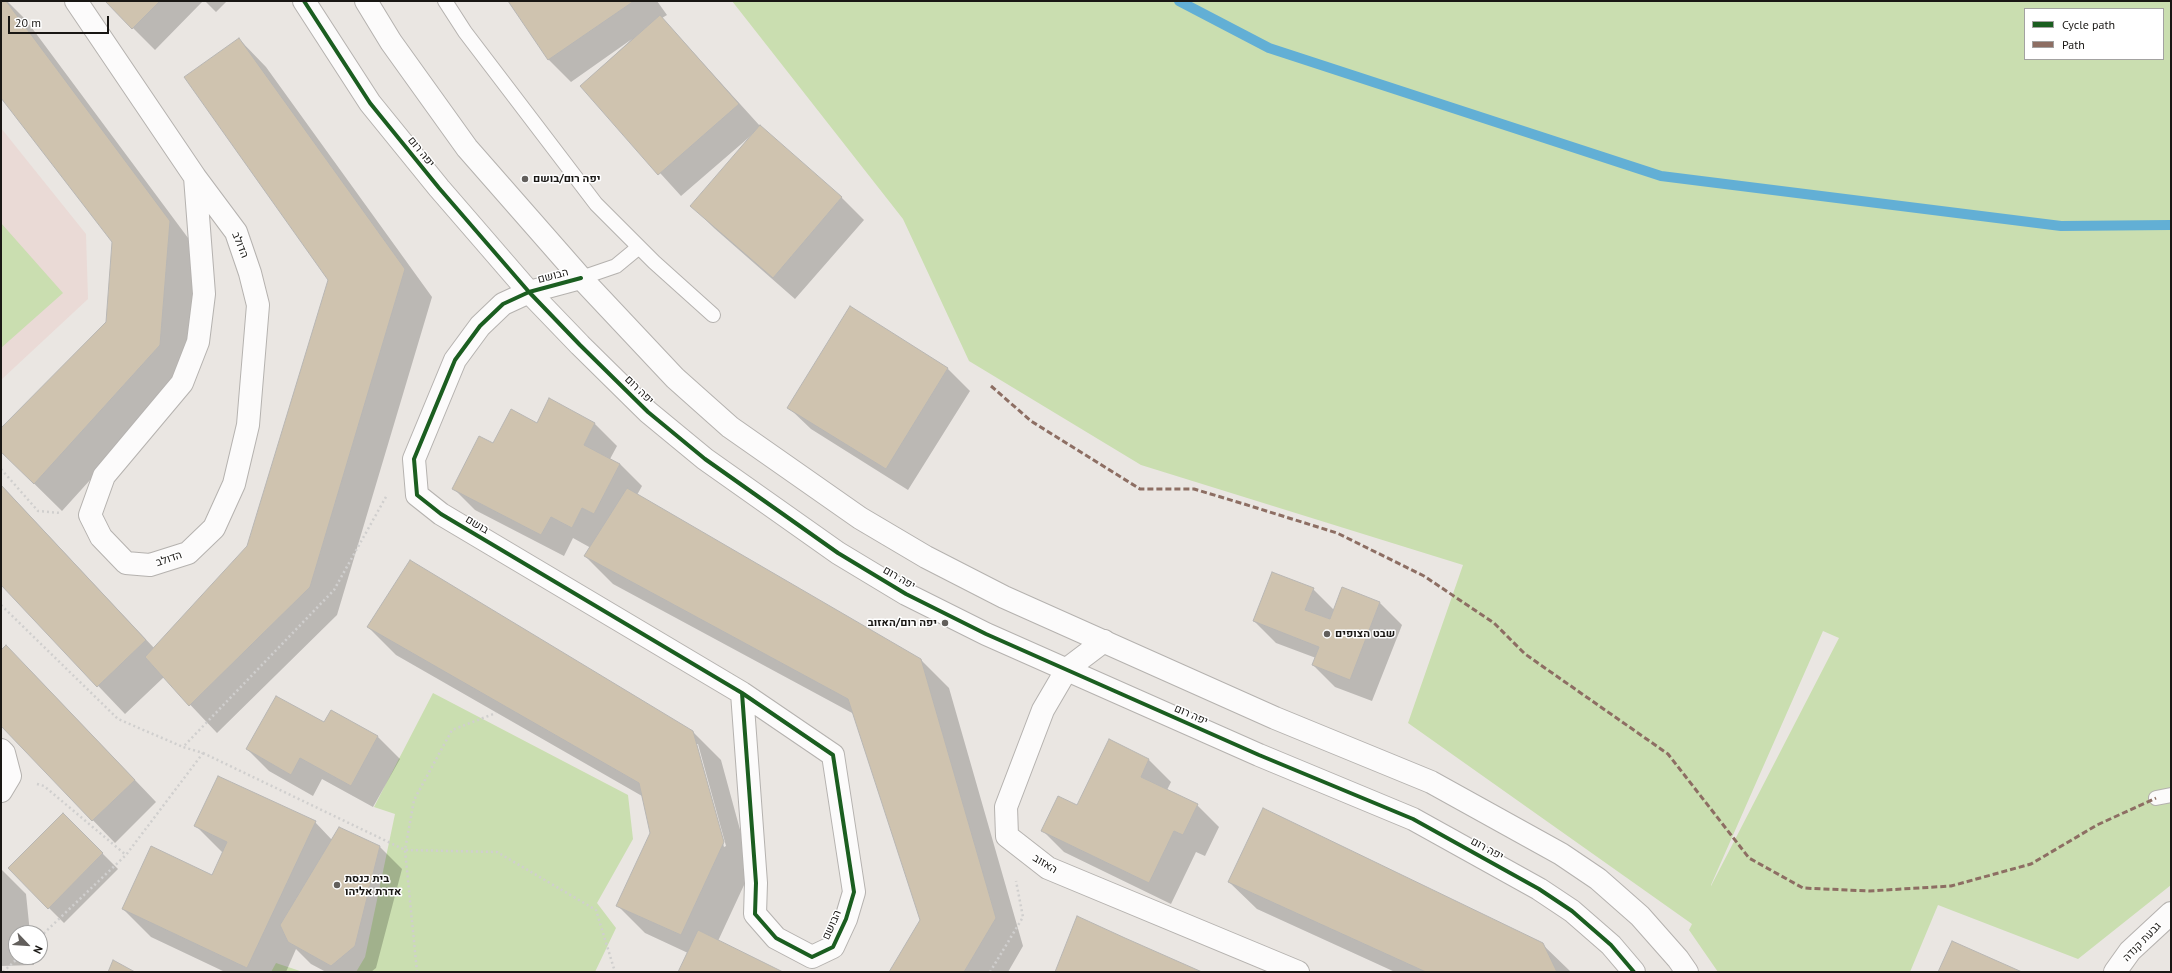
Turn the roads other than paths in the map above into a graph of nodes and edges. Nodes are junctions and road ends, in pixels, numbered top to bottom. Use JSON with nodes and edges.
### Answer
{"nodes":[{"id":1,"x":76,"y":1,"type":"edge"},
{"id":2,"x":304,"y":1,"type":"edge"},
{"id":3,"x":366,"y":1,"type":"edge"},
{"id":4,"x":445,"y":1,"type":"edge"},
{"id":5,"x":195,"y":177,"type":"junction"},
{"id":6,"x":639,"y":248,"type":"junction"},
{"id":7,"x":581,"y":278,"type":"junction"},
{"id":8,"x":529,"y":292,"type":"junction"},
{"id":9,"x":713,"y":315,"type":"dead end"},
{"id":10,"x":1104,"y":641,"type":"junction"},
{"id":11,"x":1067,"y":669,"type":"junction"},
{"id":12,"x":742,"y":693,"type":"junction"},
{"id":13,"x":1,"y":750,"type":"edge"},
{"id":14,"x":6,"y":784,"type":"edge"},
{"id":15,"x":2171,"y":796,"type":"edge"},
{"id":16,"x":2156,"y":798,"type":"dead end"},
{"id":17,"x":2171,"y":913,"type":"edge"},
{"id":18,"x":1298,"y":972,"type":"edge"},
{"id":19,"x":1634,"y":972,"type":"edge"},
{"id":20,"x":1686,"y":972,"type":"edge"},
{"id":21,"x":2115,"y":972,"type":"edge"}],
"edges":[{"from":1,"to":5,"type":"street","name":"הדולב"},
{"from":2,"to":8,"type":"street","name":"יפה רום"},
{"from":3,"to":7,"type":"street"},
{"from":4,"to":6,"type":"lane"},
{"from":5,"to":5,"type":"street","name":"הדולב"},
{"from":6,"to":7,"type":"lane"},
{"from":6,"to":9,"type":"lane"},
{"from":7,"to":8,"type":"street","name":"הבושם"},
{"from":7,"to":10,"type":"street"},
{"from":8,"to":11,"type":"street","name":"יפה רום"},
{"from":8,"to":12,"type":"street","name":"בושם"},
{"from":10,"to":11,"type":"street","name":"האזוב"},
{"from":10,"to":20,"type":"street"},
{"from":11,"to":18,"type":"street","name":"האזוב"},
{"from":11,"to":19,"type":"street","name":"יפה רום"},
{"from":12,"to":12,"type":"street","name":"הבושם"},
{"from":13,"to":14,"type":"street"},
{"from":15,"to":16,"type":"lane"},
{"from":17,"to":21,"type":"street","name":"גבעת קנדה"}]}
